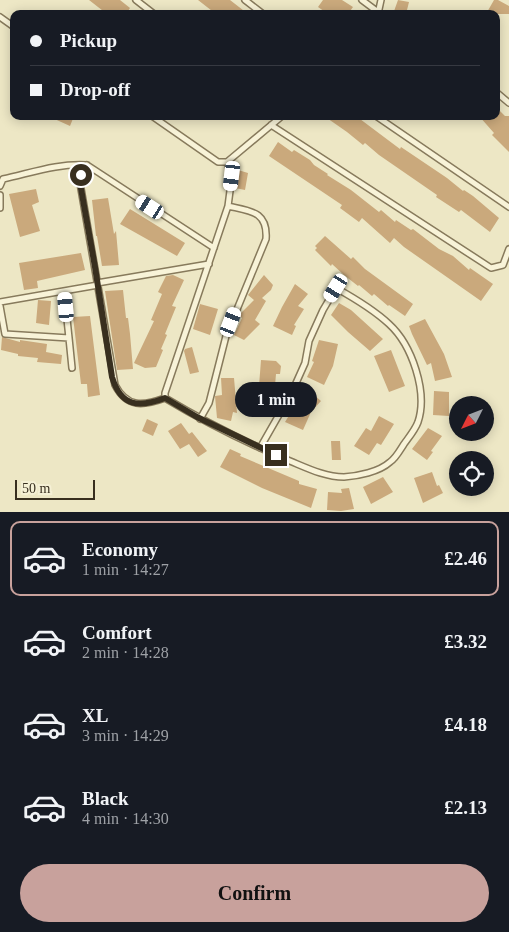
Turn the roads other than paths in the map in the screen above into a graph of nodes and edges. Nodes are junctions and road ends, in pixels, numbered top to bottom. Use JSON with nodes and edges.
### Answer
{"nodes":[{"id":1,"x":136,"y":0,"type":"edge"},
{"id":2,"x":245,"y":0,"type":"edge"},
{"id":3,"x":362,"y":0,"type":"edge"},
{"id":4,"x":149,"y":10,"type":"edge"},
{"id":5,"x":258,"y":10,"type":"edge"},
{"id":6,"x":374,"y":10,"type":"edge"},
{"id":7,"x":158,"y":120,"type":"edge"},
{"id":8,"x":277,"y":120,"type":"edge"},
{"id":9,"x":382,"y":120,"type":"edge"},
{"id":10,"x":271,"y":125,"type":"junction"},
{"id":11,"x":228,"y":162,"type":"junction"},
{"id":12,"x":87,"y":165,"type":"junction"},
{"id":13,"x":0,"y":186,"type":"edge"},
{"id":14,"x":0,"y":195,"type":"edge"},
{"id":15,"x":228,"y":206,"type":"junction"},
{"id":16,"x":509,"y":207,"type":"edge"},
{"id":17,"x":0,"y":208,"type":"edge"},
{"id":18,"x":214,"y":248,"type":"junction"},
{"id":19,"x":509,"y":249,"type":"edge"},
{"id":20,"x":209,"y":264,"type":"junction"},
{"id":21,"x":98,"y":284,"type":"junction"},
{"id":22,"x":64,"y":291,"type":"junction"},
{"id":23,"x":0,"y":302,"type":"edge"},
{"id":24,"x":0,"y":306,"type":"edge"},
{"id":25,"x":69,"y":338,"type":"junction"},
{"id":26,"x":72,"y":368,"type":"dead end"},
{"id":27,"x":165,"y":398,"type":"junction"},
{"id":28,"x":200,"y":419,"type":"junction"},
{"id":29,"x":260,"y":448,"type":"junction"}],
"edges":[{"from":1,"to":4,"type":"lane"},
{"from":2,"to":5,"type":"lane"},
{"from":3,"to":6,"type":"lane"},
{"from":7,"to":11,"type":"lane"},
{"from":8,"to":10,"type":"lane"},
{"from":9,"to":16,"type":"lane"},
{"from":10,"to":11,"type":"lane"},
{"from":10,"to":19,"type":"lane"},
{"from":11,"to":15,"type":"lane"},
{"from":12,"to":13,"type":"lane"},
{"from":12,"to":18,"type":"lane"},
{"from":12,"to":21,"type":"lane"},
{"from":14,"to":17,"type":"lane"},
{"from":15,"to":18,"type":"lane"},
{"from":15,"to":28,"type":"lane"},
{"from":18,"to":20,"type":"lane"},
{"from":20,"to":21,"type":"lane"},
{"from":20,"to":27,"type":"lane"},
{"from":21,"to":22,"type":"lane"},
{"from":21,"to":27,"type":"lane"},
{"from":22,"to":23,"type":"lane"},
{"from":22,"to":25,"type":"lane"},
{"from":24,"to":25,"type":"lane"},
{"from":25,"to":26,"type":"lane"},
{"from":27,"to":28,"type":"lane"},
{"from":28,"to":29,"type":"lane"},
{"from":29,"to":29,"type":"lane"}]}
